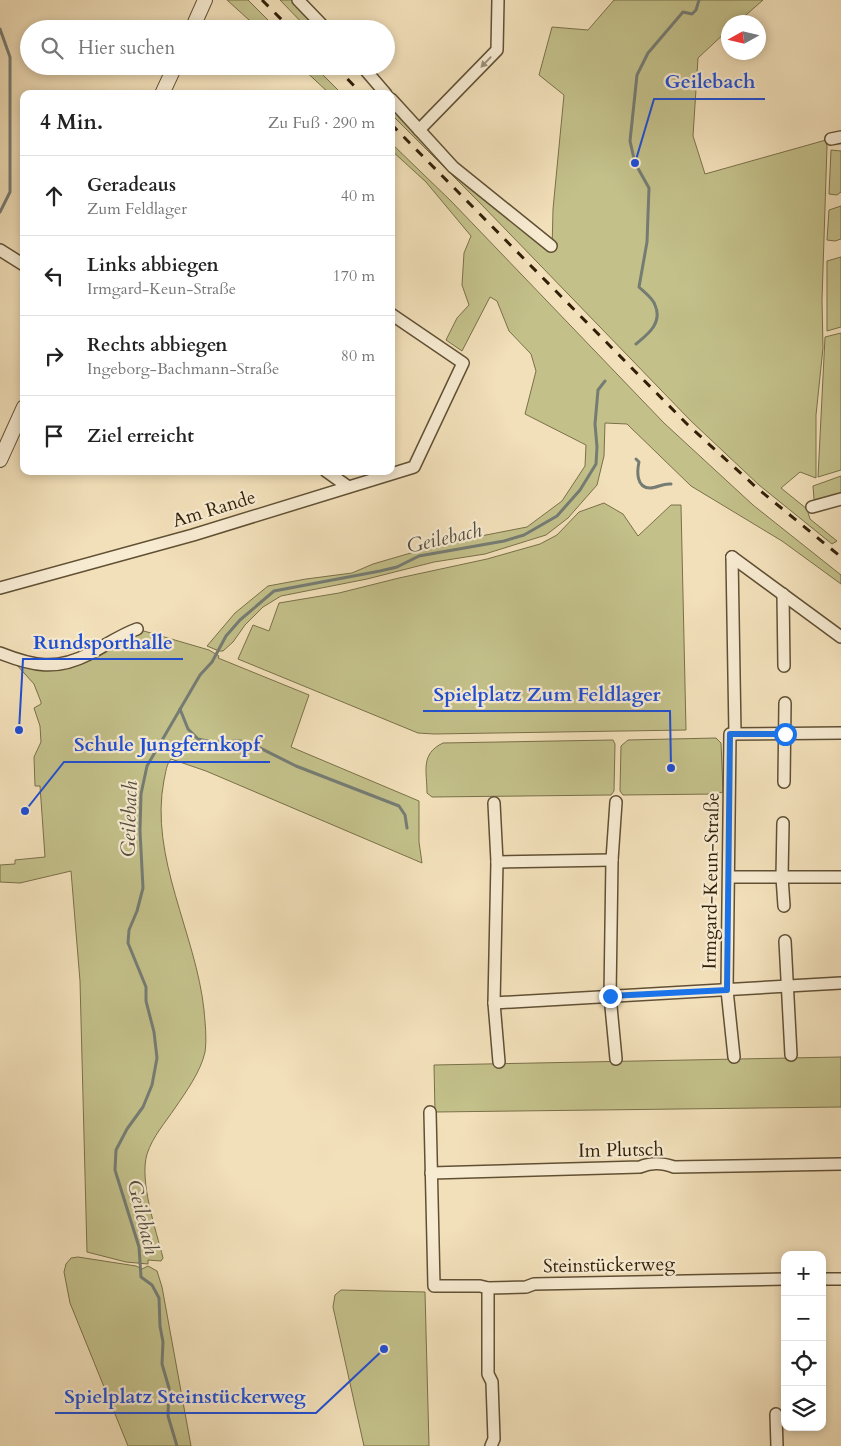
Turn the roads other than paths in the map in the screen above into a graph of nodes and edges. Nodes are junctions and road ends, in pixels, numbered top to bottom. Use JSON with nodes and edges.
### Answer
{"nodes":[{"id":1,"x":298,"y":0,"type":"edge"},
{"id":2,"x":498,"y":0,"type":"edge"},
{"id":3,"x":204,"y":2,"type":"edge"},
{"id":4,"x":196,"y":20,"type":"edge"},
{"id":5,"x":317,"y":20,"type":"edge"},
{"id":6,"x":170,"y":75,"type":"edge"},
{"id":7,"x":370,"y":75,"type":"edge"},
{"id":8,"x":164,"y":90,"type":"edge"},
{"id":9,"x":383,"y":90,"type":"edge"},
{"id":10,"x":395,"y":103,"type":"edge"},
{"id":11,"x":419,"y":130,"type":"junction"},
{"id":12,"x":551,"y":246,"type":"dead end"},
{"id":13,"x":0,"y":250,"type":"edge"},
{"id":14,"x":20,"y":262,"type":"edge"},
{"id":15,"x":395,"y":317,"type":"edge"},
{"id":16,"x":20,"y":416,"type":"edge"},
{"id":17,"x":0,"y":460,"type":"edge"},
{"id":18,"x":395,"y":472,"type":"edge"},
{"id":19,"x":332,"y":475,"type":"edge"},
{"id":20,"x":386,"y":475,"type":"edge"},
{"id":21,"x":347,"y":486,"type":"junction"},
{"id":22,"x":841,"y":499,"type":"edge"},
{"id":23,"x":812,"y":507,"type":"dead end"},
{"id":24,"x":0,"y":588,"type":"edge"},
{"id":25,"x":784,"y":594,"type":"junction"},
{"id":26,"x":137,"y":629,"type":"dead end"},
{"id":27,"x":841,"y":637,"type":"edge"},
{"id":28,"x":0,"y":653,"type":"edge"},
{"id":29,"x":784,"y":666,"type":"dead end"},
{"id":30,"x":785,"y":703,"type":"dead end"},
{"id":31,"x":841,"y":733,"type":"edge"},
{"id":32,"x":732,"y":734,"type":"junction"},
{"id":33,"x":785,"y":734,"type":"junction"},
{"id":34,"x":784,"y":782,"type":"dead end"},
{"id":35,"x":616,"y":802,"type":"dead end"},
{"id":36,"x":494,"y":803,"type":"dead end"},
{"id":37,"x":783,"y":823,"type":"dead end"},
{"id":38,"x":612,"y":860,"type":"junction"},
{"id":39,"x":497,"y":862,"type":"junction"},
{"id":40,"x":729,"y":877,"type":"junction"},
{"id":41,"x":782,"y":877,"type":"junction"},
{"id":42,"x":841,"y":877,"type":"edge"},
{"id":43,"x":784,"y":906,"type":"dead end"},
{"id":44,"x":785,"y":941,"type":"dead end"},
{"id":45,"x":841,"y":983,"type":"edge"},
{"id":46,"x":787,"y":986,"type":"junction"},
{"id":47,"x":727,"y":990,"type":"junction"},
{"id":48,"x":610,"y":996,"type":"junction"},
{"id":49,"x":494,"y":1003,"type":"junction"},
{"id":50,"x":791,"y":1055,"type":"dead end"},
{"id":51,"x":734,"y":1057,"type":"dead end"},
{"id":52,"x":616,"y":1059,"type":"dead end"},
{"id":53,"x":500,"y":1062,"type":"dead end"},
{"id":54,"x":430,"y":1112,"type":"dead end"},
{"id":55,"x":841,"y":1164,"type":"edge"},
{"id":56,"x":431,"y":1173,"type":"junction"},
{"id":57,"x":841,"y":1278,"type":"edge"},
{"id":58,"x":781,"y":1279,"type":"edge"},
{"id":59,"x":826,"y":1279,"type":"edge"},
{"id":60,"x":488,"y":1288,"type":"junction"},
{"id":61,"x":776,"y":1414,"type":"dead end"},
{"id":62,"x":491,"y":1446,"type":"edge"},
{"id":63,"x":777,"y":1446,"type":"edge"}],
"edges":[{"from":1,"to":5,"type":"street"},
{"from":2,"to":11,"type":"street","one_way":true},
{"from":3,"to":4,"type":"street"},
{"from":6,"to":8,"type":"street"},
{"from":7,"to":9,"type":"street"},
{"from":10,"to":11,"type":"street"},
{"from":11,"to":12,"type":"street"},
{"from":13,"to":14,"type":"street"},
{"from":15,"to":18,"type":"street","name":"Am Rande"},
{"from":16,"to":17,"type":"street"},
{"from":19,"to":21,"type":"street"},
{"from":20,"to":21,"type":"street","name":"Am Rande"},
{"from":21,"to":24,"type":"street","name":"Am Rande"},
{"from":22,"to":23,"type":"street"},
{"from":25,"to":27,"type":"street"},
{"from":25,"to":29,"type":"street"},
{"from":25,"to":32,"type":"street","name":"Irmgard-Keun-Straße"},
{"from":26,"to":28,"type":"street"},
{"from":30,"to":33,"type":"street"},
{"from":31,"to":33,"type":"street"},
{"from":32,"to":33,"type":"street"},
{"from":32,"to":40,"type":"street","name":"Irmgard-Keun-Straße"},
{"from":33,"to":34,"type":"street"},
{"from":35,"to":38,"type":"street"},
{"from":36,"to":39,"type":"street"},
{"from":37,"to":41,"type":"street"},
{"from":38,"to":39,"type":"street"},
{"from":38,"to":48,"type":"street"},
{"from":39,"to":49,"type":"street"},
{"from":40,"to":41,"type":"street"},
{"from":40,"to":47,"type":"street","name":"Irmgard-Keun-Straße"},
{"from":41,"to":42,"type":"street"},
{"from":41,"to":43,"type":"street"},
{"from":44,"to":46,"type":"street"},
{"from":45,"to":46,"type":"street"},
{"from":46,"to":47,"type":"street"},
{"from":46,"to":50,"type":"street"},
{"from":47,"to":48,"type":"street"},
{"from":47,"to":51,"type":"street","name":"Irmgard-Keun-Straße"},
{"from":48,"to":49,"type":"street"},
{"from":48,"to":52,"type":"street"},
{"from":49,"to":53,"type":"street"},
{"from":54,"to":56,"type":"street"},
{"from":55,"to":56,"type":"street","name":"Im Plutsch"},
{"from":56,"to":60,"type":"street","name":"Steinstückerweg"},
{"from":57,"to":59,"type":"street"},
{"from":58,"to":60,"type":"street","name":"Steinstückerweg"},
{"from":60,"to":62,"type":"street"},
{"from":61,"to":63,"type":"street"}]}
